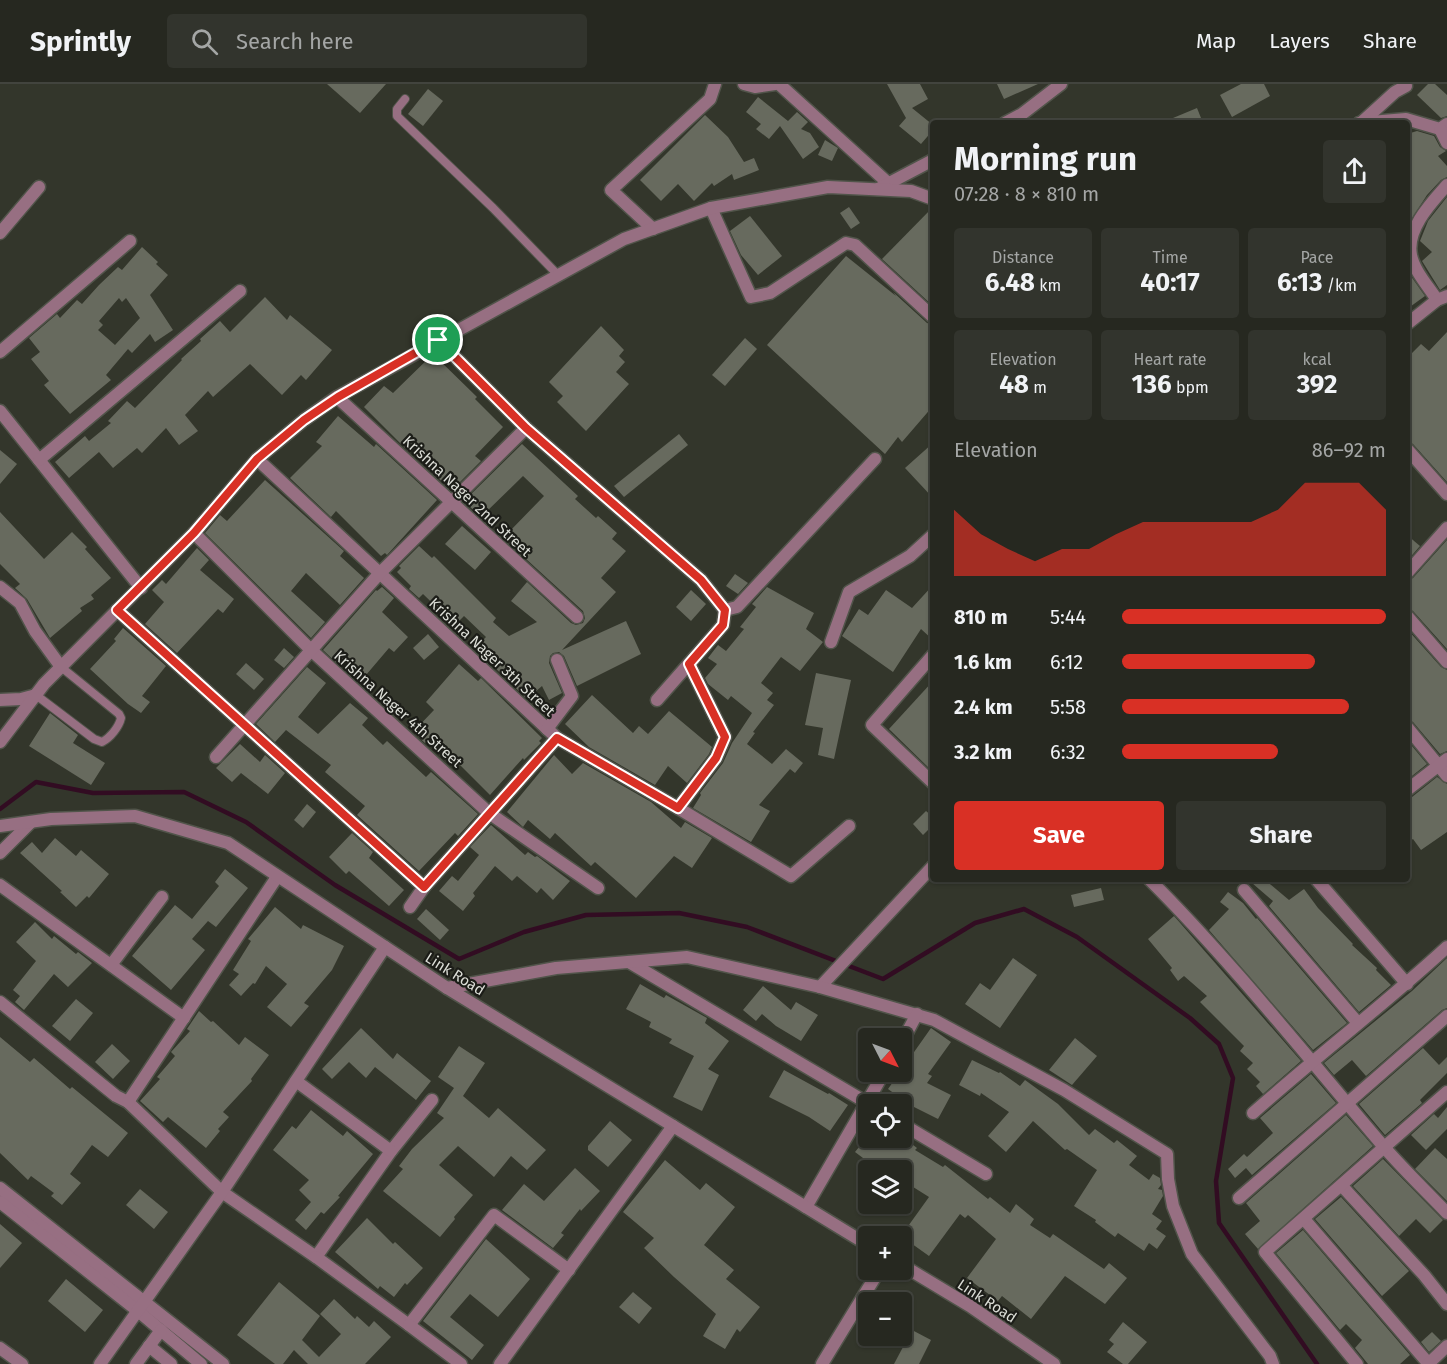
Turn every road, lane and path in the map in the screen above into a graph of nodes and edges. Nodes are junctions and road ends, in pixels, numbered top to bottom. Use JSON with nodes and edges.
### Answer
{"nodes":[{"id":1,"x":715,"y":84,"type":"edge"},
{"id":2,"x":744,"y":84,"type":"edge"},
{"id":3,"x":777,"y":84,"type":"edge"},
{"id":4,"x":1061,"y":84,"type":"edge"},
{"id":5,"x":1406,"y":85,"type":"edge"},
{"id":6,"x":405,"y":99,"type":"dead end"},
{"id":7,"x":1011,"y":120,"type":"edge"},
{"id":8,"x":1364,"y":120,"type":"edge"},
{"id":9,"x":1395,"y":120,"type":"edge"},
{"id":10,"x":1444,"y":126,"type":"edge"},
{"id":11,"x":1447,"y":143,"type":"edge"},
{"id":12,"x":930,"y":162,"type":"edge"},
{"id":13,"x":888,"y":183,"type":"junction"},
{"id":14,"x":1447,"y":186,"type":"edge"},
{"id":15,"x":39,"y":187,"type":"dead end"},
{"id":16,"x":876,"y":189,"type":"junction"},
{"id":17,"x":930,"y":198,"type":"edge"},
{"id":18,"x":711,"y":208,"type":"junction"},
{"id":19,"x":653,"y":229,"type":"junction"},
{"id":20,"x":0,"y":233,"type":"edge"},
{"id":21,"x":130,"y":242,"type":"dead end"},
{"id":22,"x":558,"y":275,"type":"junction"},
{"id":23,"x":240,"y":291,"type":"dead end"},
{"id":24,"x":1442,"y":298,"type":"edge"},
{"id":25,"x":930,"y":314,"type":"edge"},
{"id":26,"x":1410,"y":322,"type":"edge"},
{"id":27,"x":438,"y":340,"type":"junction"},
{"id":28,"x":0,"y":352,"type":"edge"},
{"id":29,"x":338,"y":397,"type":"junction"},
{"id":30,"x":0,"y":411,"type":"edge"},
{"id":31,"x":526,"y":428,"type":"junction"},
{"id":32,"x":1410,"y":452,"type":"edge"},
{"id":33,"x":257,"y":459,"type":"junction"},
{"id":34,"x":875,"y":459,"type":"dead end"},
{"id":35,"x":39,"y":460,"type":"junction"},
{"id":36,"x":1447,"y":494,"type":"edge"},
{"id":37,"x":450,"y":501,"type":"junction"},
{"id":38,"x":194,"y":533,"type":"junction"},
{"id":39,"x":1444,"y":536,"type":"edge"},
{"id":40,"x":930,"y":538,"type":"edge"},
{"id":41,"x":1410,"y":570,"type":"edge"},
{"id":42,"x":379,"y":573,"type":"junction"},
{"id":43,"x":0,"y":586,"type":"edge"},
{"id":44,"x":141,"y":588,"type":"junction"},
{"id":45,"x":117,"y":610,"type":"junction"},
{"id":46,"x":725,"y":610,"type":"junction"},
{"id":47,"x":577,"y":617,"type":"dead end"},
{"id":48,"x":1410,"y":619,"type":"edge"},
{"id":49,"x":831,"y":642,"type":"dead end"},
{"id":50,"x":311,"y":650,"type":"junction"},
{"id":51,"x":930,"y":658,"type":"edge"},
{"id":52,"x":557,"y":660,"type":"dead end"},
{"id":53,"x":1447,"y":662,"type":"edge"},
{"id":54,"x":689,"y":664,"type":"junction"},
{"id":55,"x":61,"y":667,"type":"junction"},
{"id":56,"x":36,"y":695,"type":"junction"},
{"id":57,"x":0,"y":700,"type":"edge"},
{"id":58,"x":657,"y":700,"type":"dead end"},
{"id":59,"x":243,"y":724,"type":"junction"},
{"id":60,"x":547,"y":729,"type":"junction"},
{"id":61,"x":1410,"y":730,"type":"edge"},
{"id":62,"x":557,"y":738,"type":"junction"},
{"id":63,"x":0,"y":742,"type":"edge"},
{"id":64,"x":216,"y":757,"type":"dead end"},
{"id":65,"x":1444,"y":767,"type":"edge"},
{"id":66,"x":930,"y":780,"type":"edge"},
{"id":67,"x":1410,"y":788,"type":"edge"},
{"id":68,"x":678,"y":808,"type":"junction"},
{"id":69,"x":489,"y":813,"type":"junction"},
{"id":70,"x":30,"y":822,"type":"junction"},
{"id":71,"x":5,"y":825,"type":"edge"},
{"id":72,"x":849,"y":826,"type":"dead end"},
{"id":73,"x":0,"y":853,"type":"edge"},
{"id":74,"x":930,"y":869,"type":"edge"},
{"id":75,"x":277,"y":877,"type":"junction"},
{"id":76,"x":1152,"y":882,"type":"edge"},
{"id":77,"x":1319,"y":882,"type":"edge"},
{"id":78,"x":0,"y":885,"type":"edge"},
{"id":79,"x":424,"y":887,"type":"junction"},
{"id":80,"x":598,"y":888,"type":"dead end"},
{"id":81,"x":1244,"y":890,"type":"dead end"},
{"id":82,"x":162,"y":897,"type":"dead end"},
{"id":83,"x":410,"y":907,"type":"dead end"},
{"id":84,"x":1447,"y":946,"type":"edge"},
{"id":85,"x":385,"y":947,"type":"junction"},
{"id":86,"x":629,"y":962,"type":"junction"},
{"id":87,"x":111,"y":965,"type":"junction"},
{"id":88,"x":1407,"y":984,"type":"junction"},
{"id":89,"x":820,"y":987,"type":"junction"},
{"id":90,"x":447,"y":988,"type":"junction"},
{"id":91,"x":0,"y":1002,"type":"edge"},
{"id":92,"x":917,"y":1014,"type":"junction"},
{"id":93,"x":1447,"y":1016,"type":"edge"},
{"id":94,"x":184,"y":1018,"type":"junction"},
{"id":95,"x":1358,"y":1023,"type":"junction"},
{"id":96,"x":910,"y":1028,"type":"edge"},
{"id":97,"x":1311,"y":1061,"type":"junction"},
{"id":98,"x":296,"y":1081,"type":"junction"},
{"id":99,"x":1447,"y":1092,"type":"edge"},
{"id":100,"x":858,"y":1097,"type":"edge"},
{"id":101,"x":432,"y":1100,"type":"dead end"},
{"id":102,"x":128,"y":1102,"type":"junction"},
{"id":103,"x":1349,"y":1103,"type":"junction"},
{"id":104,"x":1253,"y":1113,"type":"dead end"},
{"id":105,"x":858,"y":1120,"type":"edge"},
{"id":106,"x":673,"y":1126,"type":"junction"},
{"id":107,"x":912,"y":1130,"type":"edge"},
{"id":108,"x":1385,"y":1148,"type":"junction"},
{"id":109,"x":392,"y":1151,"type":"junction"},
{"id":110,"x":986,"y":1174,"type":"dead end"},
{"id":111,"x":1342,"y":1186,"type":"junction"},
{"id":112,"x":0,"y":1188,"type":"edge"},
{"id":113,"x":222,"y":1192,"type":"junction"},
{"id":114,"x":1239,"y":1198,"type":"dead end"},
{"id":115,"x":0,"y":1202,"type":"edge"},
{"id":116,"x":806,"y":1207,"type":"junction"},
{"id":117,"x":1447,"y":1213,"type":"edge"},
{"id":118,"x":1304,"y":1220,"type":"junction"},
{"id":119,"x":858,"y":1239,"type":"edge"},
{"id":120,"x":316,"y":1257,"type":"junction"},
{"id":121,"x":569,"y":1270,"type":"junction"},
{"id":122,"x":912,"y":1271,"type":"edge"},
{"id":123,"x":873,"y":1280,"type":"edge"},
{"id":124,"x":1447,"y":1304,"type":"edge"},
{"id":125,"x":141,"y":1306,"type":"junction"},
{"id":126,"x":409,"y":1325,"type":"junction"},
{"id":127,"x":161,"y":1330,"type":"junction"},
{"id":128,"x":1447,"y":1346,"type":"edge"},
{"id":129,"x":149,"y":1347,"type":"junction"},
{"id":130,"x":0,"y":1348,"type":"edge"},
{"id":131,"x":22,"y":1364,"type":"edge"},
{"id":132,"x":100,"y":1364,"type":"edge"},
{"id":133,"x":136,"y":1364,"type":"edge"},
{"id":134,"x":171,"y":1364,"type":"edge"},
{"id":135,"x":201,"y":1364,"type":"edge"},
{"id":136,"x":223,"y":1364,"type":"edge"},
{"id":137,"x":461,"y":1364,"type":"edge"},
{"id":138,"x":500,"y":1364,"type":"edge"},
{"id":139,"x":822,"y":1364,"type":"edge"},
{"id":140,"x":1054,"y":1364,"type":"edge"},
{"id":141,"x":1273,"y":1364,"type":"edge"},
{"id":142,"x":1357,"y":1364,"type":"edge"},
{"id":143,"x":1428,"y":1364,"type":"edge"}],
"edges":[{"from":1,"to":19,"type":"street"},
{"from":2,"to":3,"type":"street"},
{"from":3,"to":13,"type":"street"},
{"from":4,"to":7,"type":"street"},
{"from":5,"to":8,"type":"street"},
{"from":6,"to":22,"type":"lane"},
{"from":9,"to":10,"type":"street"},
{"from":10,"to":11,"type":"street"},
{"from":12,"to":13,"type":"street"},
{"from":13,"to":16,"type":"street"},
{"from":14,"to":24,"type":"street"},
{"from":15,"to":20,"type":"street"},
{"from":16,"to":17,"type":"street"},
{"from":16,"to":18,"type":"street"},
{"from":18,"to":19,"type":"street"},
{"from":18,"to":25,"type":"street"},
{"from":19,"to":22,"type":"street"},
{"from":21,"to":28,"type":"street"},
{"from":22,"to":27,"type":"street"},
{"from":23,"to":35,"type":"street"},
{"from":24,"to":26,"type":"street"},
{"from":27,"to":29,"type":"street"},
{"from":27,"to":31,"type":"street"},
{"from":29,"to":33,"type":"street"},
{"from":29,"to":37,"type":"street","name":"Krishna Nager 2nd Street"},
{"from":30,"to":35,"type":"street"},
{"from":31,"to":37,"type":"street"},
{"from":31,"to":46,"type":"street"},
{"from":32,"to":36,"type":"street"},
{"from":33,"to":38,"type":"street"},
{"from":33,"to":42,"type":"street","name":"Krishna Nager 3th Street"},
{"from":34,"to":46,"type":"street"},
{"from":35,"to":44,"type":"street"},
{"from":37,"to":42,"type":"street"},
{"from":37,"to":47,"type":"street","name":"Krishna Nager 2nd Street"},
{"from":38,"to":44,"type":"street"},
{"from":38,"to":50,"type":"street","name":"Krishna Nager 4th Street"},
{"from":39,"to":41,"type":"street"},
{"from":40,"to":49,"type":"street"},
{"from":42,"to":50,"type":"street"},
{"from":42,"to":60,"type":"street","name":"Krishna Nager 3th Street"},
{"from":43,"to":55,"type":"street"},
{"from":44,"to":45,"type":"street"},
{"from":45,"to":55,"type":"street"},
{"from":45,"to":59,"type":"street"},
{"from":46,"to":54,"type":"street"},
{"from":48,"to":53,"type":"street"},
{"from":50,"to":59,"type":"street"},
{"from":50,"to":69,"type":"street","name":"Krishna Nager 4th Street"},
{"from":51,"to":66,"type":"street"},
{"from":52,"to":60,"type":"street"},
{"from":54,"to":58,"type":"street"},
{"from":54,"to":68,"type":"street"},
{"from":55,"to":56,"type":"street"},
{"from":55,"to":56,"type":"lane"},
{"from":56,"to":57,"type":"street"},
{"from":56,"to":63,"type":"street"},
{"from":59,"to":64,"type":"street"},
{"from":59,"to":79,"type":"street"},
{"from":60,"to":62,"type":"street","name":"Krishna Nager 3th Street"},
{"from":61,"to":65,"type":"street"},
{"from":62,"to":68,"type":"street","name":"Krishna Nager 3th Street"},
{"from":62,"to":69,"type":"street"},
{"from":65,"to":67,"type":"street"},
{"from":68,"to":72,"type":"street","name":"Krishna Nager 3th Street"},
{"from":69,"to":79,"type":"street"},
{"from":69,"to":80,"type":"street","name":"Krishna Nager 4th Street"},
{"from":70,"to":71,"type":"street","name":"Link Road"},
{"from":70,"to":73,"type":"street"},
{"from":70,"to":75,"type":"street","name":"Link Road"},
{"from":74,"to":89,"type":"street"},
{"from":75,"to":85,"type":"street","name":"Link Road"},
{"from":75,"to":94,"type":"street"},
{"from":76,"to":97,"type":"street"},
{"from":77,"to":88,"type":"street"},
{"from":78,"to":87,"type":"street"},
{"from":79,"to":83,"type":"street"},
{"from":81,"to":95,"type":"street"},
{"from":82,"to":87,"type":"street"},
{"from":84,"to":88,"type":"street"},
{"from":85,"to":90,"type":"street","name":"Link Road"},
{"from":85,"to":98,"type":"street"},
{"from":86,"to":89,"type":"street"},
{"from":86,"to":90,"type":"street"},
{"from":86,"to":100,"type":"street"},
{"from":87,"to":94,"type":"street"},
{"from":88,"to":95,"type":"street"},
{"from":89,"to":92,"type":"street"},
{"from":90,"to":106,"type":"street","name":"Link Road"},
{"from":91,"to":102,"type":"street"},
{"from":92,"to":96,"type":"street"},
{"from":92,"to":141,"type":"street"},
{"from":93,"to":103,"type":"street"},
{"from":94,"to":102,"type":"street"},
{"from":95,"to":97,"type":"street"},
{"from":97,"to":103,"type":"street"},
{"from":97,"to":104,"type":"street"},
{"from":98,"to":109,"type":"street"},
{"from":98,"to":113,"type":"street"},
{"from":99,"to":108,"type":"street"},
{"from":101,"to":109,"type":"street"},
{"from":102,"to":113,"type":"street"},
{"from":103,"to":108,"type":"street"},
{"from":103,"to":114,"type":"street"},
{"from":105,"to":116,"type":"street"},
{"from":106,"to":116,"type":"street","name":"Link Road"},
{"from":106,"to":121,"type":"street"},
{"from":107,"to":110,"type":"street"},
{"from":108,"to":111,"type":"street"},
{"from":108,"to":117,"type":"street"},
{"from":109,"to":120,"type":"street"},
{"from":111,"to":118,"type":"street"},
{"from":111,"to":124,"type":"street"},
{"from":112,"to":125,"type":"street"},
{"from":113,"to":120,"type":"street"},
{"from":113,"to":125,"type":"street"},
{"from":115,"to":125,"type":"street"},
{"from":116,"to":119,"type":"street","name":"Link Road"},
{"from":118,"to":142,"type":"street"},
{"from":118,"to":143,"type":"street"},
{"from":120,"to":126,"type":"street"},
{"from":121,"to":126,"type":"street"},
{"from":121,"to":138,"type":"street"},
{"from":122,"to":140,"type":"street","name":"Link Road"},
{"from":123,"to":139,"type":"street"},
{"from":125,"to":127,"type":"street"},
{"from":125,"to":132,"type":"street"},
{"from":125,"to":136,"type":"street"},
{"from":126,"to":137,"type":"street"},
{"from":127,"to":129,"type":"street"},
{"from":127,"to":135,"type":"street"},
{"from":128,"to":143,"type":"street"},
{"from":129,"to":133,"type":"street"},
{"from":129,"to":134,"type":"street"},
{"from":130,"to":131,"type":"street"}]}
